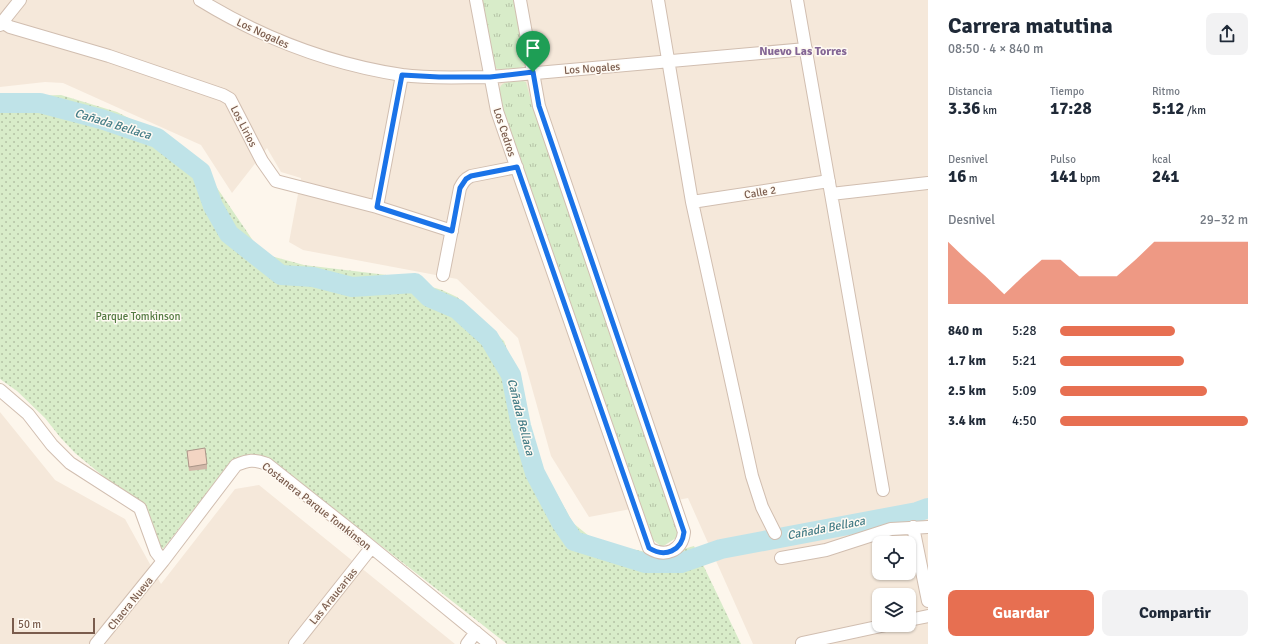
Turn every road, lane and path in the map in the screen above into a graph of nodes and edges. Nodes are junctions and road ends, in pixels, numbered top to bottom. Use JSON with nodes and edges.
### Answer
{"nodes":[{"id":1,"x":20,"y":0,"type":"edge"},
{"id":2,"x":200,"y":0,"type":"edge"},
{"id":3,"x":476,"y":0,"type":"edge"},
{"id":4,"x":520,"y":0,"type":"edge"},
{"id":5,"x":658,"y":0,"type":"edge"},
{"id":6,"x":797,"y":0,"type":"edge"},
{"id":7,"x":1,"y":23,"type":"edge"},
{"id":8,"x":806,"y":49,"type":"junction"},
{"id":9,"x":668,"y":62,"type":"junction"},
{"id":10,"x":533,"y":72,"type":"junction"},
{"id":11,"x":402,"y":75,"type":"junction"},
{"id":12,"x":490,"y":77,"type":"junction"},
{"id":13,"x":517,"y":167,"type":"junction"},
{"id":14,"x":829,"y":181,"type":"junction"},
{"id":15,"x":928,"y":183,"type":"edge"},
{"id":16,"x":832,"y":194,"type":"junction"},
{"id":17,"x":692,"y":202,"type":"junction"},
{"id":18,"x":377,"y":207,"type":"junction"},
{"id":19,"x":452,"y":231,"type":"junction"},
{"id":20,"x":443,"y":275,"type":"dead end"},
{"id":21,"x":0,"y":390,"type":"edge"},
{"id":22,"x":884,"y":490,"type":"dead end"},
{"id":23,"x":913,"y":527,"type":"junction"},
{"id":24,"x":928,"y":527,"type":"edge"},
{"id":25,"x":775,"y":533,"type":"dead end"},
{"id":26,"x":371,"y":548,"type":"junction"},
{"id":27,"x":781,"y":558,"type":"dead end"},
{"id":28,"x":163,"y":561,"type":"junction"},
{"id":29,"x":928,"y":601,"type":"edge"},
{"id":30,"x":928,"y":616,"type":"edge"},
{"id":31,"x":916,"y":619,"type":"edge"},
{"id":32,"x":872,"y":628,"type":"edge"},
{"id":33,"x":476,"y":632,"type":"junction"},
{"id":34,"x":802,"y":643,"type":"edge"},
{"id":35,"x":96,"y":644,"type":"edge"},
{"id":36,"x":295,"y":644,"type":"edge"},
{"id":37,"x":467,"y":644,"type":"edge"},
{"id":38,"x":490,"y":644,"type":"edge"}],
"edges":[{"from":1,"to":7,"type":"street"},
{"from":2,"to":11,"type":"street","name":"Los Nogales"},
{"from":3,"to":12,"type":"street","name":"Los Cedros"},
{"from":4,"to":10,"type":"street"},
{"from":5,"to":9,"type":"street"},
{"from":6,"to":8,"type":"street"},
{"from":7,"to":18,"type":"street","name":"Los Lirios"},
{"from":8,"to":9,"type":"street","name":"Los Nogales"},
{"from":8,"to":14,"type":"street"},
{"from":9,"to":10,"type":"street","name":"Los Nogales"},
{"from":9,"to":17,"type":"street"},
{"from":10,"to":12,"type":"street","name":"Los Nogales"},
{"from":10,"to":13,"type":"street","name":"Los Cedros"},
{"from":11,"to":12,"type":"street","name":"Los Nogales"},
{"from":11,"to":18,"type":"street"},
{"from":12,"to":13,"type":"street","name":"Los Cedros"},
{"from":13,"to":19,"type":"street"},
{"from":14,"to":16,"type":"street"},
{"from":14,"to":17,"type":"street","name":"Calle 2"},
{"from":15,"to":16,"type":"street"},
{"from":16,"to":22,"type":"street"},
{"from":17,"to":25,"type":"street"},
{"from":18,"to":19,"type":"street","name":"Los Lirios"},
{"from":19,"to":20,"type":"street"},
{"from":21,"to":28,"type":"street"},
{"from":23,"to":24,"type":"street"},
{"from":23,"to":27,"type":"street"},
{"from":23,"to":29,"type":"street"},
{"from":26,"to":28,"type":"street","name":"Costanera Parque Tomkinson"},
{"from":26,"to":33,"type":"street","name":"Costanera Parque Tomkinson"},
{"from":26,"to":36,"type":"street","name":"Las Araucarias"},
{"from":28,"to":35,"type":"street","name":"Chacra Nueva"},
{"from":30,"to":31,"type":"street"},
{"from":32,"to":34,"type":"street"},
{"from":33,"to":37,"type":"street"},
{"from":33,"to":38,"type":"street","name":"Costanera Parque Tomkinson"}]}
